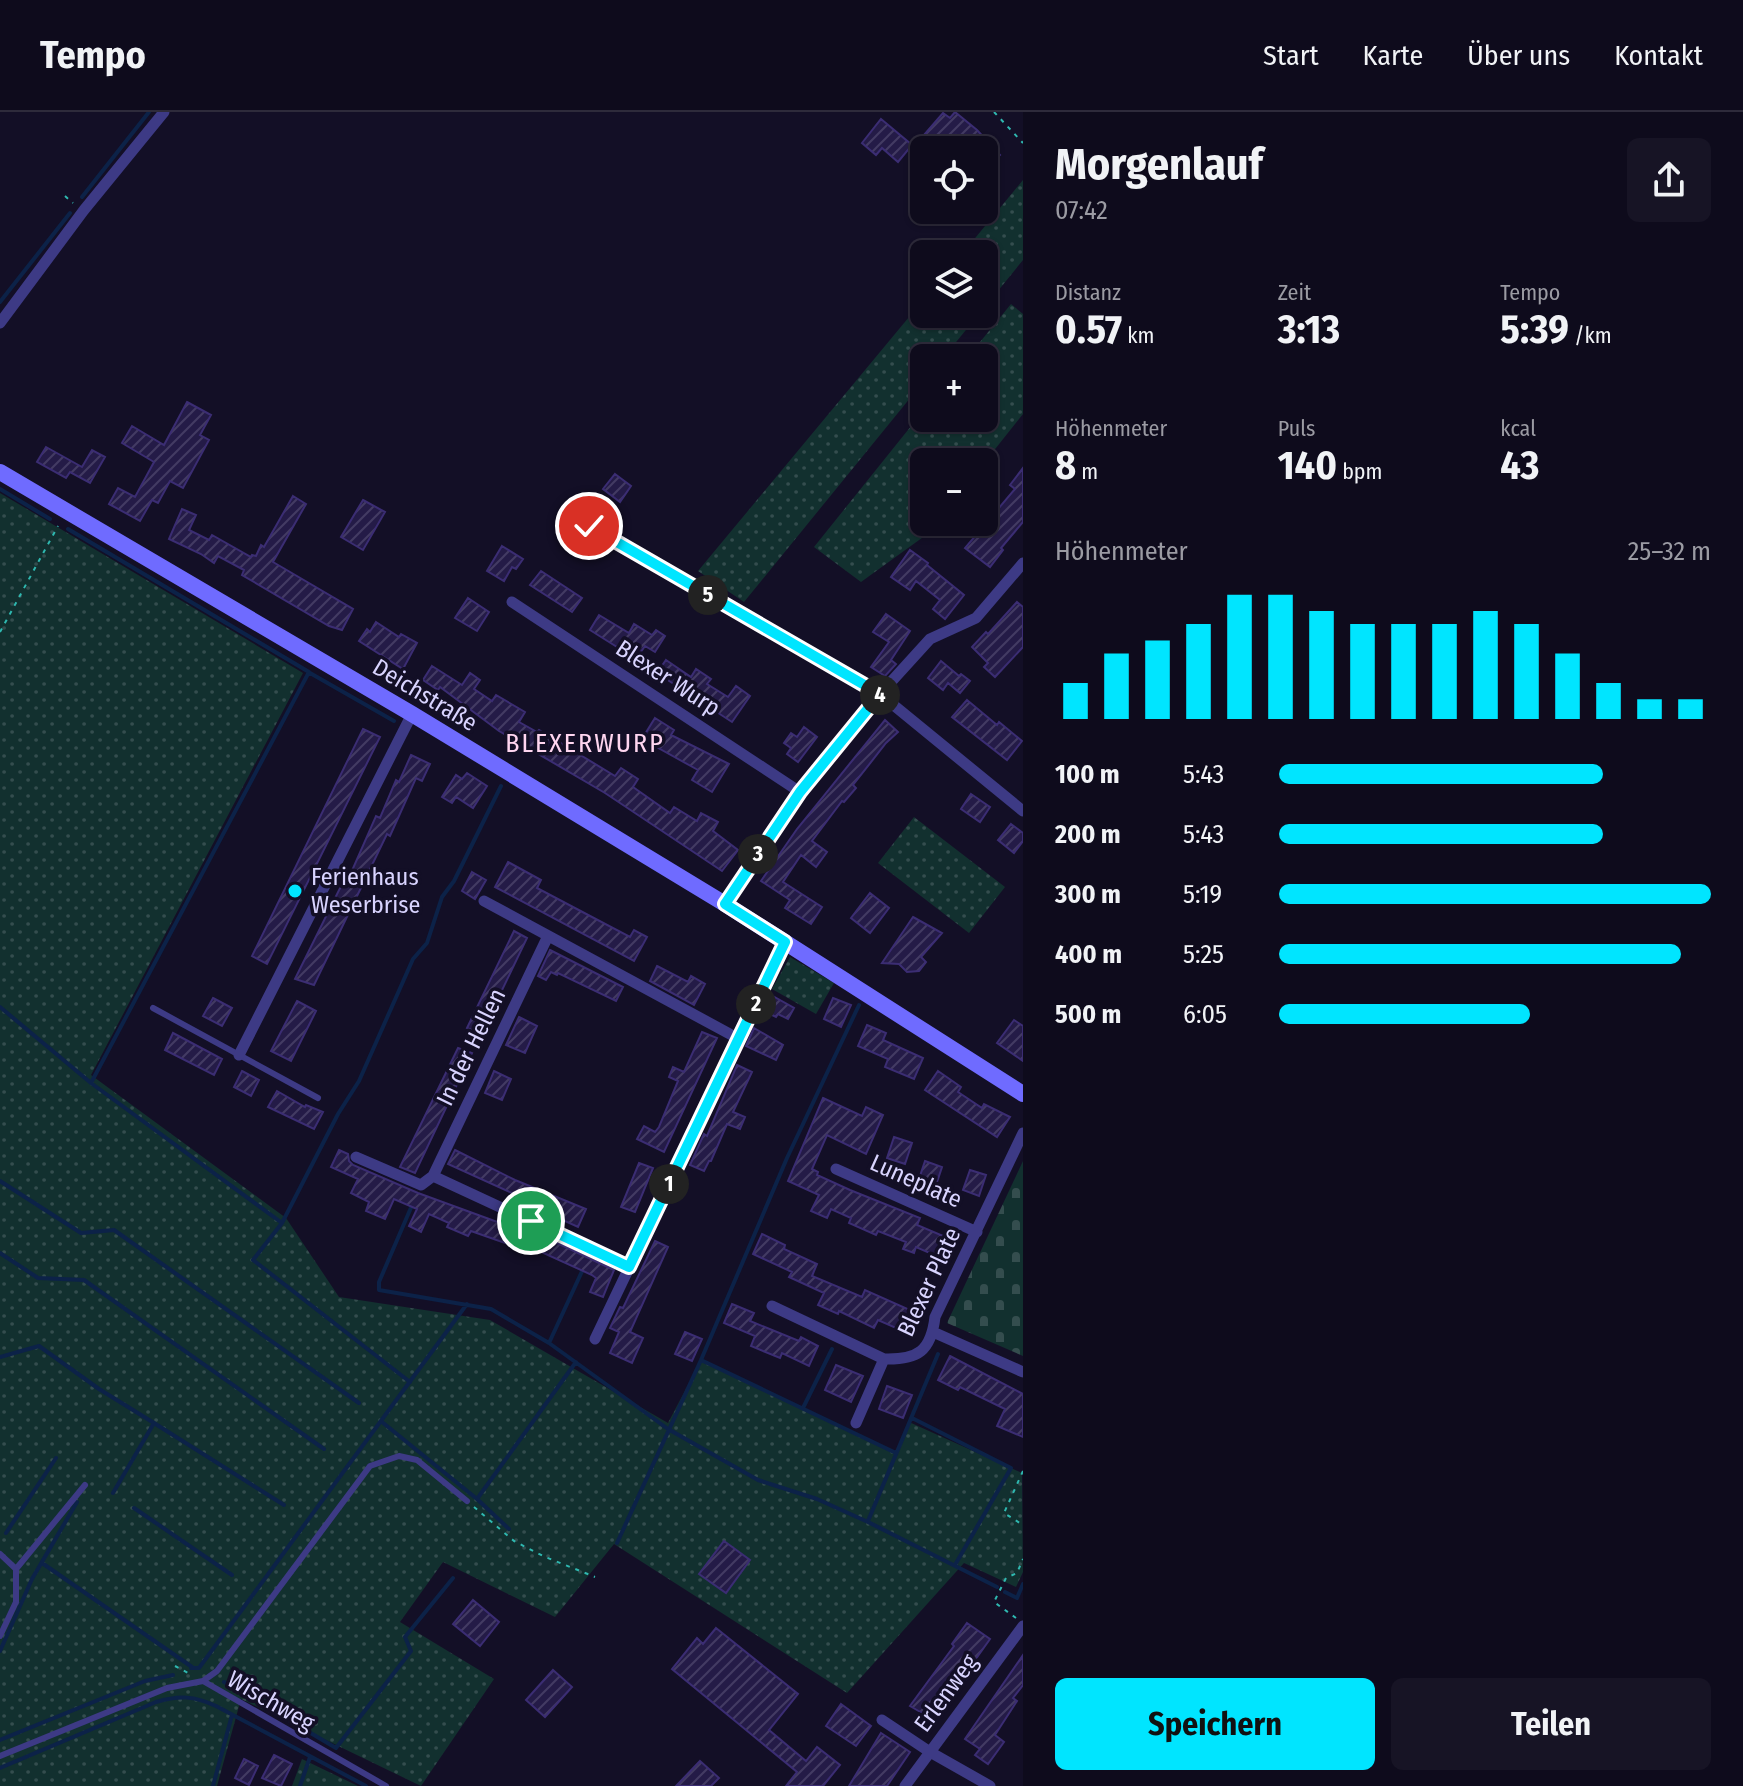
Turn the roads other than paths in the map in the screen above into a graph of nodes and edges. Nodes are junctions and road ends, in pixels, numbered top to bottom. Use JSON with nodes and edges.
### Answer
{"nodes":[{"id":1,"x":164,"y":112,"type":"edge"},
{"id":2,"x":0,"y":323,"type":"edge"},
{"id":3,"x":0,"y":472,"type":"edge"},
{"id":4,"x":589,"y":526,"type":"dead end"},
{"id":5,"x":1023,"y":563,"type":"edge"},
{"id":6,"x":512,"y":602,"type":"dead end"},
{"id":7,"x":880,"y":694,"type":"junction"},
{"id":8,"x":412,"y":714,"type":"junction"},
{"id":9,"x":800,"y":792,"type":"junction"},
{"id":10,"x":1023,"y":811,"type":"edge"},
{"id":11,"x":484,"y":901,"type":"dead end"},
{"id":12,"x":725,"y":904,"type":"junction"},
{"id":13,"x":548,"y":936,"type":"junction"},
{"id":14,"x":785,"y":942,"type":"junction"},
{"id":15,"x":153,"y":1008,"type":"dead end"},
{"id":16,"x":739,"y":1039,"type":"junction"},
{"id":17,"x":239,"y":1055,"type":"junction"},
{"id":18,"x":1023,"y":1094,"type":"edge"},
{"id":19,"x":318,"y":1098,"type":"dead end"},
{"id":20,"x":1023,"y":1133,"type":"edge"},
{"id":21,"x":356,"y":1157,"type":"dead end"},
{"id":22,"x":836,"y":1169,"type":"dead end"},
{"id":23,"x":433,"y":1176,"type":"junction"},
{"id":24,"x":977,"y":1232,"type":"junction"},
{"id":25,"x":629,"y":1267,"type":"junction"},
{"id":26,"x":772,"y":1306,"type":"dead end"},
{"id":27,"x":933,"y":1332,"type":"junction"},
{"id":28,"x":595,"y":1339,"type":"dead end"},
{"id":29,"x":884,"y":1359,"type":"junction"},
{"id":30,"x":1023,"y":1372,"type":"edge"},
{"id":31,"x":856,"y":1423,"type":"dead end"},
{"id":32,"x":85,"y":1485,"type":"dead end"},
{"id":33,"x":467,"y":1501,"type":"road end"},
{"id":34,"x":0,"y":1554,"type":"edge"},
{"id":35,"x":16,"y":1569,"type":"junction"},
{"id":36,"x":1023,"y":1625,"type":"edge"},
{"id":37,"x":0,"y":1636,"type":"edge"},
{"id":38,"x":203,"y":1681,"type":"junction"},
{"id":39,"x":882,"y":1720,"type":"dead end"},
{"id":40,"x":930,"y":1752,"type":"junction"},
{"id":41,"x":0,"y":1756,"type":"edge"},
{"id":42,"x":386,"y":1786,"type":"edge"},
{"id":43,"x":905,"y":1786,"type":"edge"},
{"id":44,"x":990,"y":1786,"type":"edge"}],
"edges":[{"from":1,"to":2,"type":"street"},
{"from":3,"to":8,"type":"street","name":"Deichstraße"},
{"from":4,"to":7,"type":"lane"},
{"from":5,"to":7,"type":"street"},
{"from":6,"to":9,"type":"street","name":"Blexer Wurp"},
{"from":7,"to":9,"type":"street"},
{"from":7,"to":10,"type":"street"},
{"from":8,"to":12,"type":"street","name":"Deichstraße"},
{"from":8,"to":17,"type":"street"},
{"from":9,"to":12,"type":"street"},
{"from":11,"to":13,"type":"street"},
{"from":12,"to":14,"type":"street","name":"Deichstraße"},
{"from":13,"to":16,"type":"street"},
{"from":13,"to":23,"type":"street","name":"In der Hellen"},
{"from":14,"to":16,"type":"street"},
{"from":14,"to":18,"type":"street","name":"Deichstraße"},
{"from":15,"to":17,"type":"lane"},
{"from":16,"to":25,"type":"street"},
{"from":17,"to":19,"type":"lane"},
{"from":20,"to":24,"type":"street","name":"Blexer Plate"},
{"from":21,"to":23,"type":"street"},
{"from":22,"to":24,"type":"street","name":"Luneplate"},
{"from":23,"to":25,"type":"street"},
{"from":24,"to":27,"type":"street","name":"Blexer Plate"},
{"from":25,"to":28,"type":"street"},
{"from":26,"to":29,"type":"street"},
{"from":27,"to":29,"type":"street","name":"Blexer Plate"},
{"from":27,"to":30,"type":"street"},
{"from":29,"to":31,"type":"street","name":"Blexer Plate"},
{"from":32,"to":35,"type":"lane"},
{"from":33,"to":38,"type":"lane"},
{"from":34,"to":35,"type":"lane"},
{"from":35,"to":37,"type":"lane"},
{"from":36,"to":40,"type":"street","name":"Erlenweg"},
{"from":38,"to":41,"type":"lane","name":"Wischweg"},
{"from":38,"to":42,"type":"lane","name":"Wischweg"},
{"from":39,"to":40,"type":"street"},
{"from":40,"to":43,"type":"street","name":"Erlenweg"},
{"from":40,"to":44,"type":"street"}]}
